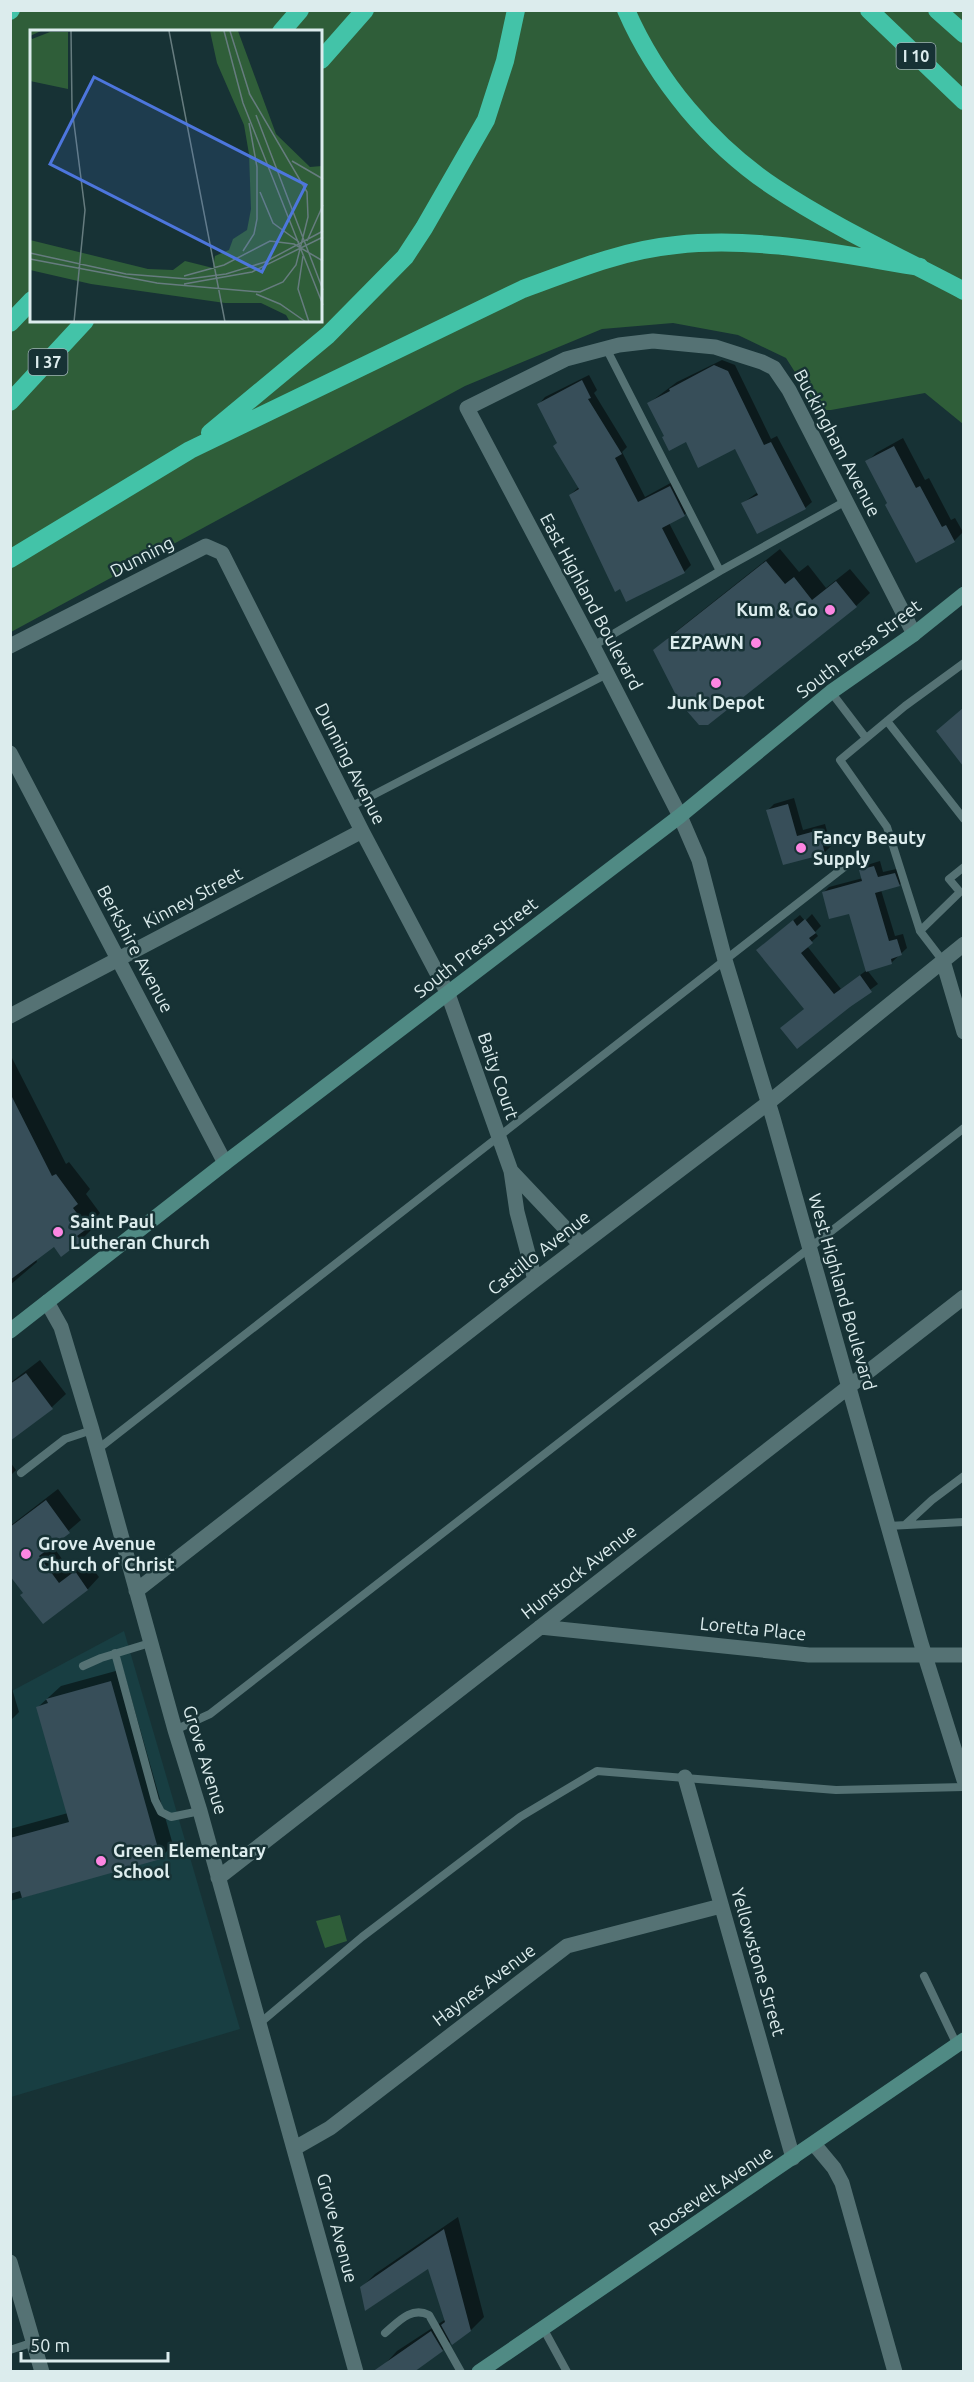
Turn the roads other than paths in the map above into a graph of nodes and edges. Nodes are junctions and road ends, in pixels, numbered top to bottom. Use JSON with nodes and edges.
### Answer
{"nodes":[{"id":1,"x":300,"y":10,"type":"edge"},
{"id":2,"x":365,"y":10,"type":"edge"},
{"id":3,"x":516,"y":10,"type":"edge"},
{"id":4,"x":626,"y":10,"type":"edge"},
{"id":5,"x":869,"y":10,"type":"edge"},
{"id":6,"x":938,"y":10,"type":"edge"},
{"id":7,"x":283,"y":29,"type":"edge"},
{"id":8,"x":963,"y":34,"type":"edge"},
{"id":9,"x":322,"y":59,"type":"edge"},
{"id":10,"x":963,"y":101,"type":"edge"},
{"id":11,"x":920,"y":267,"type":"junction"},
{"id":12,"x":963,"y":291,"type":"edge"},
{"id":13,"x":30,"y":302,"type":"edge"},
{"id":14,"x":84,"y":322,"type":"edge"},
{"id":15,"x":10,"y":323,"type":"edge"},
{"id":16,"x":606,"y":348,"type":"junction"},
{"id":17,"x":10,"y":402,"type":"edge"},
{"id":18,"x":467,"y":408,"type":"joint"},
{"id":19,"x":190,"y":450,"type":"junction"},
{"id":20,"x":846,"y":501,"type":"junction"},
{"id":21,"x":219,"y":551,"type":"joint"},
{"id":22,"x":10,"y":559,"type":"edge"},
{"id":23,"x":720,"y":571,"type":"junction"},
{"id":24,"x":963,"y":594,"type":"edge"},
{"id":25,"x":914,"y":634,"type":"junction"},
{"id":26,"x":10,"y":646,"type":"edge"},
{"id":27,"x":593,"y":646,"type":"junction"},
{"id":28,"x":963,"y":663,"type":"edge"},
{"id":29,"x":607,"y":674,"type":"junction"},
{"id":30,"x":831,"y":692,"type":"junction"},
{"id":31,"x":887,"y":721,"type":"junction"},
{"id":32,"x":866,"y":738,"type":"junction"},
{"id":33,"x":10,"y":753,"type":"edge"},
{"id":34,"x":350,"y":807,"type":"junction"},
{"id":35,"x":680,"y":816,"type":"junction"},
{"id":36,"x":963,"y":819,"type":"edge"},
{"id":37,"x":362,"y":831,"type":"junction"},
{"id":38,"x":852,"y":861,"type":"dead end"},
{"id":39,"x":963,"y":867,"type":"edge"},
{"id":40,"x":920,"y":931,"type":"junction"},
{"id":41,"x":963,"y":944,"type":"edge"},
{"id":42,"x":118,"y":959,"type":"junction"},
{"id":43,"x":725,"y":960,"type":"junction"},
{"id":44,"x":943,"y":961,"type":"junction"},
{"id":45,"x":448,"y":994,"type":"junction"},
{"id":46,"x":10,"y":1016,"type":"edge"},
{"id":47,"x":963,"y":1032,"type":"edge"},
{"id":48,"x":768,"y":1103,"type":"junction"},
{"id":49,"x":963,"y":1128,"type":"edge"},
{"id":50,"x":498,"y":1137,"type":"junction"},
{"id":51,"x":225,"y":1163,"type":"junction"},
{"id":52,"x":511,"y":1171,"type":"junction"},
{"id":53,"x":581,"y":1245,"type":"junction"},
{"id":54,"x":809,"y":1248,"type":"junction"},
{"id":55,"x":535,"y":1280,"type":"junction"},
{"id":56,"x":963,"y":1297,"type":"edge"},
{"id":57,"x":47,"y":1302,"type":"junction"},
{"id":58,"x":10,"y":1331,"type":"edge"},
{"id":59,"x":849,"y":1388,"type":"junction"},
{"id":60,"x":92,"y":1430,"type":"junction"},
{"id":61,"x":98,"y":1449,"type":"junction"},
{"id":62,"x":21,"y":1473,"type":"dead end"},
{"id":63,"x":963,"y":1476,"type":"edge"},
{"id":64,"x":963,"y":1522,"type":"edge"},
{"id":65,"x":906,"y":1524,"type":"junction"},
{"id":66,"x":888,"y":1526,"type":"junction"},
{"id":67,"x":136,"y":1592,"type":"junction"},
{"id":68,"x":540,"y":1627,"type":"junction"},
{"id":69,"x":150,"y":1643,"type":"junction"},
{"id":70,"x":115,"y":1653,"type":"junction"},
{"id":71,"x":963,"y":1655,"type":"edge"},
{"id":72,"x":925,"y":1656,"type":"junction"},
{"id":73,"x":83,"y":1666,"type":"dead end"},
{"id":74,"x":174,"y":1730,"type":"junction"},
{"id":75,"x":685,"y":1777,"type":"junction"},
{"id":76,"x":963,"y":1780,"type":"edge"},
{"id":77,"x":963,"y":1787,"type":"edge"},
{"id":78,"x":200,"y":1811,"type":"junction"},
{"id":79,"x":218,"y":1878,"type":"junction"},
{"id":80,"x":721,"y":1906,"type":"junction"},
{"id":81,"x":924,"y":1976,"type":"dead end"},
{"id":82,"x":260,"y":2023,"type":"junction"},
{"id":83,"x":960,"y":2042,"type":"edge"},
{"id":84,"x":814,"y":2144,"type":"junction"},
{"id":85,"x":295,"y":2148,"type":"junction"},
{"id":86,"x":794,"y":2158,"type":"junction"},
{"id":87,"x":10,"y":2262,"type":"edge"},
{"id":88,"x":543,"y":2328,"type":"junction"},
{"id":89,"x":385,"y":2333,"type":"dead end"},
{"id":90,"x":34,"y":2342,"type":"junction"},
{"id":91,"x":10,"y":2350,"type":"edge"},
{"id":92,"x":42,"y":2372,"type":"edge"},
{"id":93,"x":356,"y":2372,"type":"edge"},
{"id":94,"x":461,"y":2372,"type":"edge"},
{"id":95,"x":479,"y":2372,"type":"edge"},
{"id":96,"x":567,"y":2372,"type":"edge"},
{"id":97,"x":895,"y":2372,"type":"edge"}],
"edges":[{"from":1,"to":7,"type":"highway"},
{"from":2,"to":9,"type":"highway"},
{"from":3,"to":19,"type":"highway"},
{"from":4,"to":11,"type":"highway"},
{"from":5,"to":10,"type":"highway","number":"I 10"},
{"from":6,"to":8,"type":"highway","number":"I 10"},
{"from":11,"to":12,"type":"highway"},
{"from":11,"to":19,"type":"highway"},
{"from":13,"to":15,"type":"highway"},
{"from":14,"to":17,"type":"highway","number":"I 37"},
{"from":16,"to":18,"type":"street","name":"Buckingham Avenue"},
{"from":16,"to":20,"type":"street","name":"Buckingham Avenue"},
{"from":16,"to":23,"type":"lane"},
{"from":18,"to":27,"type":"street","name":"East Highland Boulevard"},
{"from":19,"to":22,"type":"highway"},
{"from":20,"to":23,"type":"lane"},
{"from":20,"to":25,"type":"street","name":"Buckingham Avenue"},
{"from":21,"to":26,"type":"street","name":"Dunning"},
{"from":21,"to":34,"type":"street","name":"Dunning Avenue"},
{"from":23,"to":27,"type":"lane"},
{"from":24,"to":25,"type":"main road","name":"South Presa Street"},
{"from":25,"to":30,"type":"main road","name":"South Presa Street"},
{"from":27,"to":29,"type":"street","name":"East Highland Boulevard"},
{"from":28,"to":31,"type":"lane"},
{"from":29,"to":34,"type":"lane"},
{"from":29,"to":35,"type":"street","name":"East Highland Boulevard"},
{"from":30,"to":32,"type":"lane"},
{"from":30,"to":35,"type":"main road","name":"South Presa Street"},
{"from":31,"to":32,"type":"lane"},
{"from":31,"to":36,"type":"lane"},
{"from":32,"to":40,"type":"lane"},
{"from":33,"to":42,"type":"street","name":"Berkshire Avenue"},
{"from":34,"to":37,"type":"street","name":"Dunning Avenue"},
{"from":35,"to":43,"type":"street","name":"West Highland Boulevard"},
{"from":35,"to":45,"type":"main road","name":"South Presa Street"},
{"from":37,"to":42,"type":"street","name":"Kinney Street"},
{"from":37,"to":45,"type":"street","name":"Dunning Avenue"},
{"from":38,"to":43,"type":"lane"},
{"from":39,"to":40,"type":"lane"},
{"from":40,"to":44,"type":"lane"},
{"from":41,"to":44,"type":"street","name":"Castillo Avenue"},
{"from":42,"to":46,"type":"street","name":"Kinney Street"},
{"from":42,"to":51,"type":"street","name":"Berkshire Avenue"},
{"from":43,"to":48,"type":"street","name":"West Highland Boulevard"},
{"from":43,"to":50,"type":"lane"},
{"from":44,"to":47,"type":"street"},
{"from":44,"to":48,"type":"street","name":"Castillo Avenue"},
{"from":45,"to":50,"type":"street","name":"Baity Court"},
{"from":45,"to":51,"type":"main road","name":"South Presa Street"},
{"from":48,"to":53,"type":"street","name":"Castillo Avenue"},
{"from":48,"to":54,"type":"street","name":"West Highland Boulevard"},
{"from":49,"to":54,"type":"lane"},
{"from":50,"to":52,"type":"street","name":"Baity Court"},
{"from":50,"to":61,"type":"lane"},
{"from":51,"to":57,"type":"main road","name":"South Presa Street"},
{"from":52,"to":53,"type":"street","name":"Baity Court"},
{"from":52,"to":55,"type":"street","name":"Baity Court"},
{"from":53,"to":55,"type":"street","name":"Castillo Avenue"},
{"from":54,"to":59,"type":"street","name":"West Highland Boulevard"},
{"from":54,"to":74,"type":"lane"},
{"from":55,"to":67,"type":"street","name":"Castillo Avenue"},
{"from":56,"to":59,"type":"street","name":"Hunstock Avenue"},
{"from":57,"to":58,"type":"main road","name":"South Presa Street"},
{"from":57,"to":60,"type":"street","name":"Grove Avenue"},
{"from":59,"to":66,"type":"street","name":"West Highland Boulevard"},
{"from":59,"to":68,"type":"street","name":"Hunstock Avenue"},
{"from":60,"to":61,"type":"street","name":"Grove Avenue"},
{"from":60,"to":62,"type":"lane"},
{"from":61,"to":67,"type":"street","name":"Grove Avenue"},
{"from":63,"to":65,"type":"lane"},
{"from":64,"to":65,"type":"lane"},
{"from":65,"to":66,"type":"lane"},
{"from":66,"to":72,"type":"street","name":"West Highland Boulevard"},
{"from":67,"to":69,"type":"street","name":"Grove Avenue"},
{"from":68,"to":72,"type":"street","name":"Loretta Place"},
{"from":68,"to":79,"type":"street","name":"Hunstock Avenue"},
{"from":69,"to":70,"type":"lane"},
{"from":69,"to":74,"type":"street","name":"Grove Avenue"},
{"from":70,"to":73,"type":"lane"},
{"from":70,"to":78,"type":"lane"},
{"from":71,"to":72,"type":"street","name":"Loretta Place"},
{"from":72,"to":76,"type":"street","name":"West Highland Boulevard"},
{"from":74,"to":78,"type":"street","name":"Grove Avenue"},
{"from":75,"to":77,"type":"lane"},
{"from":75,"to":80,"type":"street","name":"Yellowstone Street"},
{"from":75,"to":82,"type":"lane"},
{"from":78,"to":79,"type":"street","name":"Grove Avenue"},
{"from":79,"to":82,"type":"street","name":"Grove Avenue"},
{"from":80,"to":85,"type":"street","name":"Haynes Avenue"},
{"from":80,"to":86,"type":"street","name":"Yellowstone Street"},
{"from":81,"to":83,"type":"lane"},
{"from":82,"to":85,"type":"street","name":"Grove Avenue"},
{"from":83,"to":84,"type":"main road","name":"Roosevelt Avenue"},
{"from":84,"to":86,"type":"main road","name":"Roosevelt Avenue"},
{"from":84,"to":97,"type":"street"},
{"from":85,"to":93,"type":"street","name":"Grove Avenue"},
{"from":86,"to":88,"type":"main road","name":"Roosevelt Avenue"},
{"from":87,"to":90,"type":"street"},
{"from":88,"to":95,"type":"main road","name":"Roosevelt Avenue"},
{"from":88,"to":96,"type":"lane"},
{"from":89,"to":94,"type":"lane"},
{"from":90,"to":91,"type":"lane"},
{"from":90,"to":92,"type":"street"}]}
